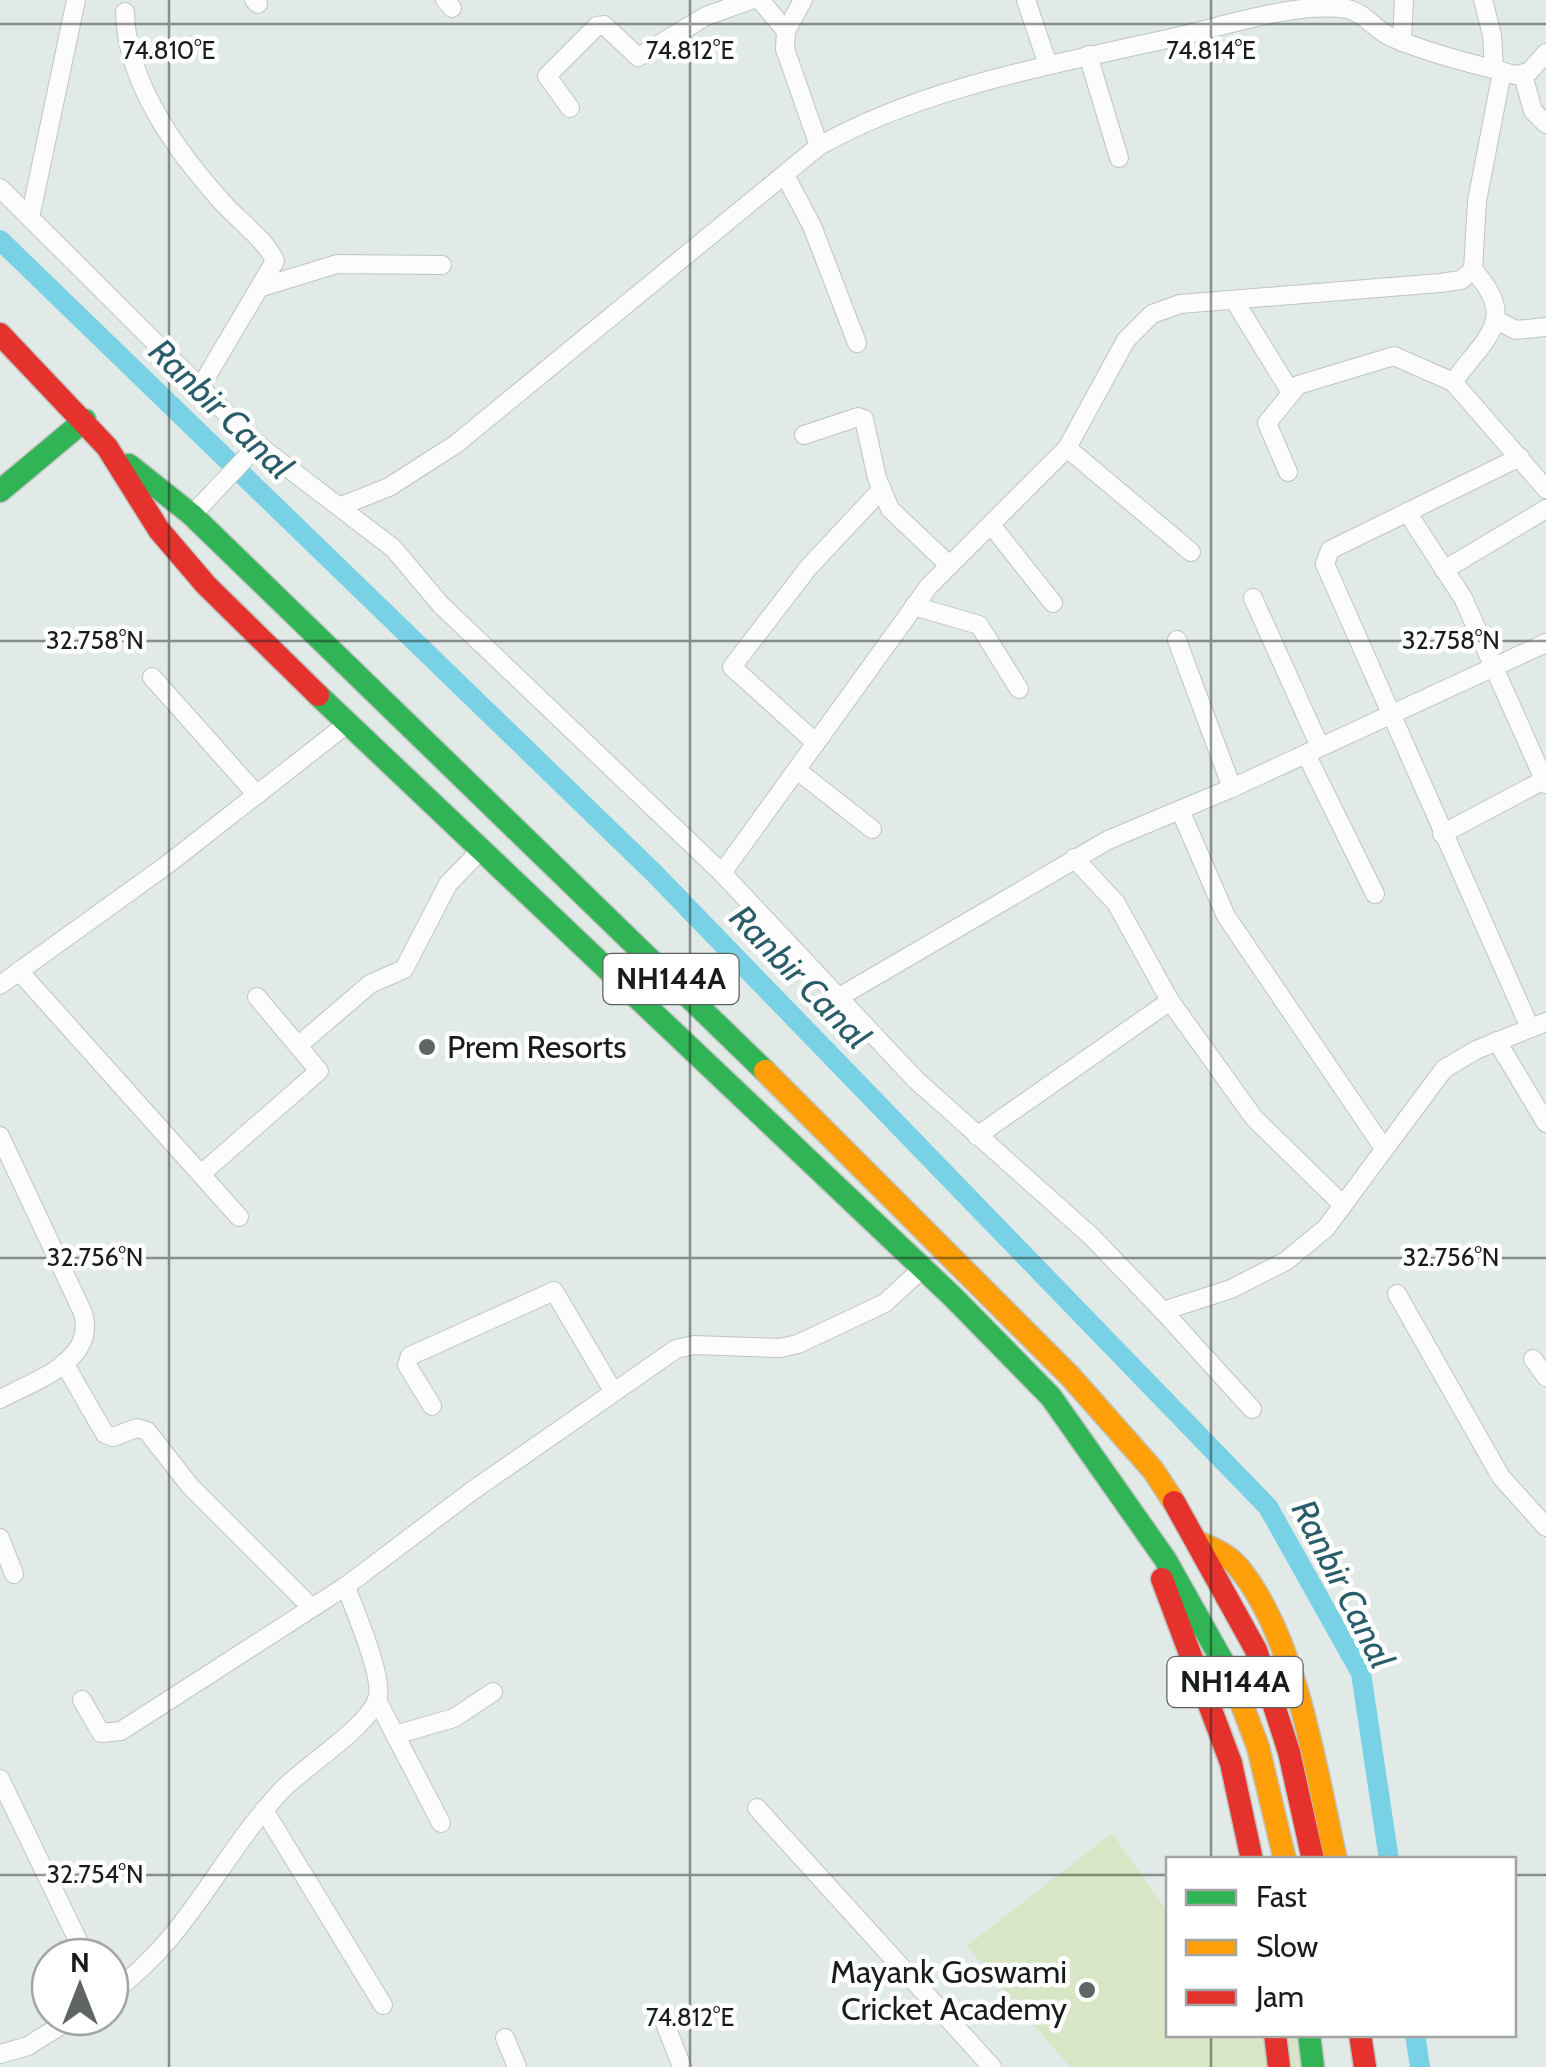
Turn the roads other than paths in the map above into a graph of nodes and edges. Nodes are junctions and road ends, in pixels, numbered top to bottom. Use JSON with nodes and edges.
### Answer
{"nodes":[{"id":1,"x":76,"y":0,"type":"edge"},
{"id":2,"x":751,"y":0,"type":"edge"},
{"id":3,"x":760,"y":0,"type":"edge"},
{"id":4,"x":803,"y":0,"type":"edge"},
{"id":5,"x":1026,"y":0,"type":"edge"},
{"id":6,"x":1404,"y":0,"type":"edge"},
{"id":7,"x":1483,"y":0,"type":"edge"},
{"id":8,"x":1335,"y":4,"type":"edge"},
{"id":9,"x":1251,"y":9,"type":"edge"},
{"id":10,"x":125,"y":12,"type":"dead end"},
{"id":11,"x":786,"y":31,"type":"junction"},
{"id":12,"x":1402,"y":42,"type":"junction"},
{"id":13,"x":1546,"y":53,"type":"edge"},
{"id":14,"x":1088,"y":55,"type":"junction"},
{"id":15,"x":1047,"y":62,"type":"junction"},
{"id":16,"x":1498,"y":70,"type":"junction"},
{"id":17,"x":1522,"y":75,"type":"junction"},
{"id":18,"x":570,"y":108,"type":"dead end"},
{"id":19,"x":1546,"y":124,"type":"edge"},
{"id":20,"x":819,"y":146,"type":"junction"},
{"id":21,"x":1118,"y":158,"type":"dead end"},
{"id":22,"x":786,"y":176,"type":"junction"},
{"id":23,"x":0,"y":188,"type":"edge"},
{"id":24,"x":30,"y":218,"type":"junction"},
{"id":25,"x":442,"y":265,"type":"dead end"},
{"id":26,"x":1473,"y":270,"type":"junction"},
{"id":27,"x":262,"y":287,"type":"junction"},
{"id":28,"x":1234,"y":300,"type":"junction"},
{"id":29,"x":1498,"y":322,"type":"junction"},
{"id":30,"x":1546,"y":327,"type":"edge"},
{"id":31,"x":0,"y":334,"type":"edge"},
{"id":32,"x":857,"y":343,"type":"dead end"},
{"id":33,"x":1453,"y":382,"type":"junction"},
{"id":34,"x":200,"y":386,"type":"junction"},
{"id":35,"x":1290,"y":391,"type":"junction"},
{"id":36,"x":84,"y":420,"type":"junction"},
{"id":37,"x":804,"y":434,"type":"dead end"},
{"id":38,"x":258,"y":446,"type":"junction"},
{"id":39,"x":107,"y":447,"type":"junction"},
{"id":40,"x":1067,"y":448,"type":"junction"},
{"id":41,"x":1520,"y":458,"type":"junction"},
{"id":42,"x":1288,"y":472,"type":"dead end"},
{"id":43,"x":1546,"y":489,"type":"edge"},
{"id":44,"x":881,"y":490,"type":"junction"},
{"id":45,"x":0,"y":491,"type":"edge"},
{"id":46,"x":341,"y":506,"type":"junction"},
{"id":47,"x":1546,"y":508,"type":"edge"},
{"id":48,"x":1408,"y":512,"type":"junction"},
{"id":49,"x":192,"y":516,"type":"junction"},
{"id":50,"x":992,"y":526,"type":"junction"},
{"id":51,"x":1191,"y":552,"type":"dead end"},
{"id":52,"x":949,"y":565,"type":"junction"},
{"id":53,"x":1444,"y":570,"type":"junction"},
{"id":54,"x":1252,"y":598,"type":"dead end"},
{"id":55,"x":1054,"y":603,"type":"dead end"},
{"id":56,"x":914,"y":606,"type":"junction"},
{"id":57,"x":1177,"y":640,"type":"dead end"},
{"id":58,"x":1546,"y":643,"type":"edge"},
{"id":59,"x":1493,"y":668,"type":"junction"},
{"id":60,"x":152,"y":678,"type":"dead end"},
{"id":61,"x":1019,"y":690,"type":"dead end"},
{"id":62,"x":1387,"y":714,"type":"junction"},
{"id":63,"x":347,"y":724,"type":"junction"},
{"id":64,"x":816,"y":743,"type":"junction"},
{"id":65,"x":1313,"y":751,"type":"junction"},
{"id":66,"x":798,"y":771,"type":"junction"},
{"id":67,"x":1545,"y":782,"type":"edge"},
{"id":68,"x":1232,"y":788,"type":"junction"},
{"id":69,"x":256,"y":795,"type":"junction"},
{"id":70,"x":1180,"y":810,"type":"junction"},
{"id":71,"x":872,"y":828,"type":"dead end"},
{"id":72,"x":1442,"y":834,"type":"junction"},
{"id":73,"x":480,"y":851,"type":"junction"},
{"id":74,"x":1074,"y":858,"type":"junction"},
{"id":75,"x":722,"y":873,"type":"junction"},
{"id":76,"x":1374,"y":894,"type":"dead end"},
{"id":77,"x":19,"y":971,"type":"junction"},
{"id":78,"x":0,"y":985,"type":"edge"},
{"id":79,"x":841,"y":996,"type":"junction"},
{"id":80,"x":257,"y":997,"type":"dead end"},
{"id":81,"x":1170,"y":1001,"type":"junction"},
{"id":82,"x":1538,"y":1025,"type":"edge"},
{"id":83,"x":1497,"y":1041,"type":"junction"},
{"id":84,"x":299,"y":1045,"type":"junction"},
{"id":85,"x":1546,"y":1122,"type":"edge"},
{"id":86,"x":0,"y":1136,"type":"edge"},
{"id":87,"x":976,"y":1136,"type":"junction"},
{"id":88,"x":1383,"y":1147,"type":"junction"},
{"id":89,"x":200,"y":1174,"type":"junction"},
{"id":90,"x":1343,"y":1205,"type":"junction"},
{"id":91,"x":238,"y":1217,"type":"dead end"},
{"id":92,"x":922,"y":1268,"type":"junction"},
{"id":93,"x":1397,"y":1294,"type":"dead end"},
{"id":94,"x":1163,"y":1311,"type":"junction"},
{"id":95,"x":1532,"y":1360,"type":"dead end"},
{"id":96,"x":64,"y":1362,"type":"junction"},
{"id":97,"x":1546,"y":1377,"type":"edge"},
{"id":98,"x":614,"y":1391,"type":"junction"},
{"id":99,"x":0,"y":1400,"type":"edge"},
{"id":100,"x":432,"y":1406,"type":"dead end"},
{"id":101,"x":1252,"y":1409,"type":"dead end"},
{"id":102,"x":1139,"y":1525,"type":"junction"},
{"id":103,"x":1546,"y":1527,"type":"edge"},
{"id":104,"x":0,"y":1538,"type":"edge"},
{"id":105,"x":1200,"y":1543,"type":"junction"},
{"id":106,"x":14,"y":1574,"type":"dead end"},
{"id":107,"x":346,"y":1586,"type":"junction"},
{"id":108,"x":312,"y":1608,"type":"junction"},
{"id":109,"x":493,"y":1692,"type":"dead end"},
{"id":110,"x":82,"y":1700,"type":"dead end"},
{"id":111,"x":377,"y":1700,"type":"junction"},
{"id":112,"x":395,"y":1734,"type":"junction"},
{"id":113,"x":0,"y":1779,"type":"edge"},
{"id":114,"x":757,"y":1808,"type":"dead end"},
{"id":115,"x":264,"y":1810,"type":"junction"},
{"id":116,"x":441,"y":1824,"type":"dead end"},
{"id":117,"x":1251,"y":1857,"type":"edge"},
{"id":118,"x":1284,"y":1857,"type":"edge"},
{"id":119,"x":1312,"y":1857,"type":"edge"},
{"id":120,"x":1335,"y":1857,"type":"edge"},
{"id":121,"x":76,"y":1937,"type":"edge"},
{"id":122,"x":130,"y":1978,"type":"edge"},
{"id":123,"x":383,"y":2005,"type":"dead end"},
{"id":124,"x":664,"y":2021,"type":"dead end"},
{"id":125,"x":41,"y":2037,"type":"edge"},
{"id":126,"x":1274,"y":2037,"type":"edge"},
{"id":127,"x":1308,"y":2037,"type":"edge"},
{"id":128,"x":1332,"y":2037,"type":"edge"},
{"id":129,"x":1360,"y":2037,"type":"edge"},
{"id":130,"x":505,"y":2038,"type":"dead end"},
{"id":131,"x":0,"y":2054,"type":"edge"},
{"id":132,"x":517,"y":2067,"type":"edge"},
{"id":133,"x":682,"y":2067,"type":"edge"},
{"id":134,"x":992,"y":2067,"type":"edge"},
{"id":135,"x":1278,"y":2067,"type":"edge"},
{"id":136,"x":1312,"y":2067,"type":"edge"},
{"id":137,"x":1335,"y":2067,"type":"edge"},
{"id":138,"x":1365,"y":2067,"type":"edge"}],
"edges":[{"from":1,"to":24,"type":"street"},
{"from":2,"to":18,"type":"street"},
{"from":3,"to":11,"type":"street"},
{"from":4,"to":11,"type":"street"},
{"from":5,"to":15,"type":"street"},
{"from":6,"to":12,"type":"street"},
{"from":7,"to":16,"type":"street"},
{"from":8,"to":9,"type":"street"},
{"from":8,"to":12,"type":"street"},
{"from":9,"to":14,"type":"street"},
{"from":10,"to":27,"type":"street"},
{"from":11,"to":20,"type":"street"},
{"from":12,"to":16,"type":"street"},
{"from":13,"to":17,"type":"street"},
{"from":14,"to":15,"type":"street"},
{"from":14,"to":21,"type":"street"},
{"from":15,"to":20,"type":"street"},
{"from":16,"to":17,"type":"street"},
{"from":16,"to":26,"type":"street"},
{"from":17,"to":19,"type":"street"},
{"from":20,"to":22,"type":"street"},
{"from":22,"to":32,"type":"street"},
{"from":22,"to":46,"type":"street"},
{"from":23,"to":24,"type":"street"},
{"from":24,"to":34,"type":"street"},
{"from":25,"to":27,"type":"street"},
{"from":26,"to":28,"type":"street"},
{"from":26,"to":29,"type":"street"},
{"from":27,"to":34,"type":"street"},
{"from":28,"to":35,"type":"street"},
{"from":28,"to":40,"type":"street"},
{"from":29,"to":30,"type":"street"},
{"from":29,"to":33,"type":"street"},
{"from":31,"to":36,"type":"main road","number":"NH144A"},
{"from":33,"to":35,"type":"street"},
{"from":33,"to":41,"type":"street"},
{"from":34,"to":38,"type":"street"},
{"from":35,"to":42,"type":"street"},
{"from":36,"to":39,"type":"main road","number":"NH144A"},
{"from":36,"to":45,"type":"main road"},
{"from":37,"to":44,"type":"street"},
{"from":38,"to":46,"type":"street"},
{"from":38,"to":49,"type":"street"},
{"from":39,"to":49,"type":"main road","number":"NH144A"},
{"from":39,"to":63,"type":"main road"},
{"from":40,"to":50,"type":"street"},
{"from":40,"to":51,"type":"street"},
{"from":41,"to":43,"type":"street"},
{"from":41,"to":48,"type":"street"},
{"from":44,"to":52,"type":"street"},
{"from":44,"to":64,"type":"street"},
{"from":46,"to":75,"type":"street"},
{"from":47,"to":53,"type":"street"},
{"from":48,"to":53,"type":"street"},
{"from":48,"to":62,"type":"street"},
{"from":49,"to":105,"type":"main road","number":"NH144A"},
{"from":50,"to":52,"type":"street"},
{"from":50,"to":55,"type":"street"},
{"from":52,"to":56,"type":"street"},
{"from":53,"to":59,"type":"street"},
{"from":54,"to":65,"type":"street"},
{"from":56,"to":61,"type":"street"},
{"from":56,"to":64,"type":"street"},
{"from":57,"to":68,"type":"street"},
{"from":58,"to":59,"type":"street"},
{"from":59,"to":62,"type":"street"},
{"from":59,"to":67,"type":"street"},
{"from":60,"to":69,"type":"street"},
{"from":62,"to":65,"type":"street"},
{"from":62,"to":72,"type":"street"},
{"from":63,"to":69,"type":"street"},
{"from":63,"to":73,"type":"main road"},
{"from":64,"to":66,"type":"street"},
{"from":65,"to":68,"type":"street"},
{"from":65,"to":76,"type":"street"},
{"from":66,"to":71,"type":"street"},
{"from":66,"to":75,"type":"street"},
{"from":67,"to":72,"type":"street"},
{"from":68,"to":70,"type":"street"},
{"from":69,"to":77,"type":"street"},
{"from":70,"to":74,"type":"street"},
{"from":70,"to":88,"type":"street"},
{"from":72,"to":82,"type":"street"},
{"from":73,"to":84,"type":"street"},
{"from":73,"to":92,"type":"main road"},
{"from":74,"to":79,"type":"street"},
{"from":74,"to":81,"type":"street"},
{"from":75,"to":79,"type":"street"},
{"from":77,"to":78,"type":"street"},
{"from":77,"to":89,"type":"street"},
{"from":79,"to":87,"type":"street"},
{"from":80,"to":84,"type":"street"},
{"from":81,"to":87,"type":"street"},
{"from":81,"to":90,"type":"street"},
{"from":82,"to":83,"type":"street"},
{"from":83,"to":85,"type":"street"},
{"from":83,"to":88,"type":"street"},
{"from":84,"to":89,"type":"street"},
{"from":86,"to":96,"type":"street"},
{"from":87,"to":94,"type":"street"},
{"from":88,"to":90,"type":"street"},
{"from":89,"to":91,"type":"street"},
{"from":90,"to":94,"type":"street"},
{"from":92,"to":98,"type":"street"},
{"from":92,"to":102,"type":"main road"},
{"from":93,"to":103,"type":"street"},
{"from":94,"to":101,"type":"street"},
{"from":95,"to":97,"type":"street"},
{"from":96,"to":99,"type":"street"},
{"from":96,"to":108,"type":"street"},
{"from":98,"to":100,"type":"street"},
{"from":98,"to":107,"type":"street"},
{"from":102,"to":117,"type":"main road"},
{"from":102,"to":118,"type":"main road","number":"NH144A"},
{"from":104,"to":106,"type":"street"},
{"from":105,"to":119,"type":"main road","number":"NH144A"},
{"from":105,"to":120,"type":"main road"},
{"from":107,"to":108,"type":"street"},
{"from":107,"to":111,"type":"street"},
{"from":108,"to":110,"type":"street"},
{"from":109,"to":112,"type":"street"},
{"from":111,"to":112,"type":"street"},
{"from":111,"to":115,"type":"street"},
{"from":112,"to":116,"type":"street"},
{"from":113,"to":121,"type":"street"},
{"from":114,"to":134,"type":"street"},
{"from":115,"to":122,"type":"street"},
{"from":115,"to":123,"type":"street"},
{"from":124,"to":133,"type":"street"},
{"from":125,"to":131,"type":"street"},
{"from":126,"to":135,"type":"main road"},
{"from":127,"to":136,"type":"main road"},
{"from":128,"to":137,"type":"main road"},
{"from":129,"to":138,"type":"main road"},
{"from":130,"to":132,"type":"street"}]}
